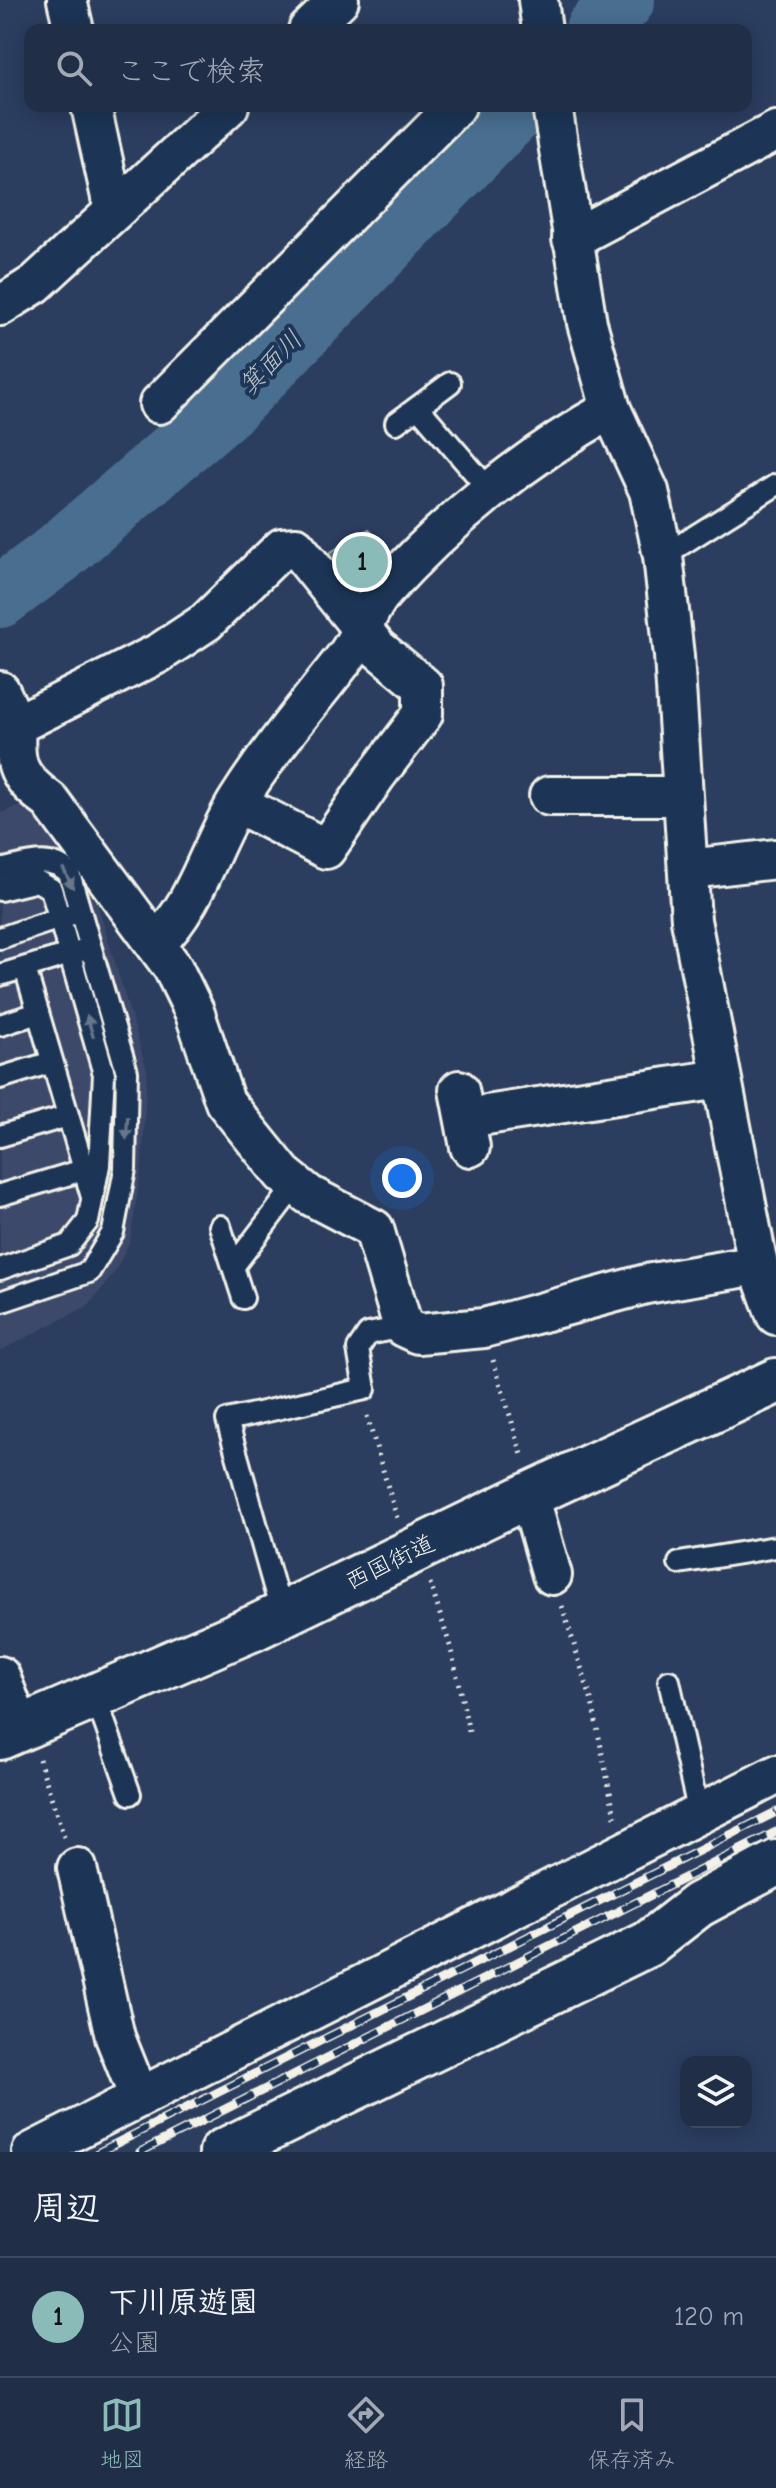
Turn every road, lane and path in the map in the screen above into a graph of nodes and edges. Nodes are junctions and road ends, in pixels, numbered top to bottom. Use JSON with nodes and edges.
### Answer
{"nodes":[{"id":1,"x":67,"y":0,"type":"edge"},
{"id":2,"x":339,"y":0,"type":"edge"},
{"id":3,"x":73,"y":24,"type":"edge"},
{"id":4,"x":314,"y":24,"type":"edge"},
{"id":5,"x":92,"y":112,"type":"edge"},
{"id":6,"x":222,"y":112,"type":"edge"},
{"id":7,"x":450,"y":112,"type":"edge"},
{"id":8,"x":553,"y":112,"type":"edge"},
{"id":9,"x":776,"y":131,"type":"edge"},
{"id":10,"x":114,"y":211,"type":"junction"},
{"id":11,"x":572,"y":239,"type":"junction"},
{"id":12,"x":0,"y":306,"type":"edge"},
{"id":13,"x":450,"y":383,"type":"dead end"},
{"id":14,"x":159,"y":404,"type":"dead end"},
{"id":15,"x":418,"y":407,"type":"junction"},
{"id":16,"x":611,"y":409,"type":"junction"},
{"id":17,"x":396,"y":423,"type":"dead end"},
{"id":18,"x":776,"y":485,"type":"edge"},
{"id":19,"x":491,"y":492,"type":"junction"},
{"id":20,"x":663,"y":556,"type":"junction"},
{"id":21,"x":363,"y":627,"type":"junction"},
{"id":22,"x":8,"y":708,"type":"edge"},
{"id":23,"x":549,"y":796,"type":"dead end"},
{"id":24,"x":681,"y":796,"type":"junction"},
{"id":25,"x":237,"y":803,"type":"junction"},
{"id":26,"x":776,"y":859,"type":"edge"},
{"id":27,"x":689,"y":869,"type":"junction"},
{"id":28,"x":0,"y":870,"type":"edge"},
{"id":29,"x":0,"y":890,"type":"edge"},
{"id":30,"x":80,"y":911,"type":"junction"},
{"id":31,"x":59,"y":918,"type":"junction"},
{"id":32,"x":0,"y":938,"type":"edge"},
{"id":33,"x":156,"y":943,"type":"junction"},
{"id":34,"x":91,"y":948,"type":"junction"},
{"id":35,"x":70,"y":954,"type":"junction"},
{"id":36,"x":25,"y":968,"type":"junction"},
{"id":37,"x":0,"y":975,"type":"edge"},
{"id":38,"x":38,"y":1013,"type":"junction"},
{"id":39,"x":0,"y":1025,"type":"edge"},
{"id":40,"x":52,"y":1062,"type":"junction"},
{"id":41,"x":0,"y":1078,"type":"edge"},
{"id":42,"x":720,"y":1079,"type":"junction"},
{"id":43,"x":68,"y":1116,"type":"junction"},
{"id":44,"x":465,"y":1118,"type":"dead end"},
{"id":45,"x":0,"y":1136,"type":"edge"},
{"id":46,"x":83,"y":1170,"type":"junction"},
{"id":47,"x":296,"y":1184,"type":"junction"},
{"id":48,"x":0,"y":1195,"type":"edge"},
{"id":49,"x":93,"y":1201,"type":"junction"},
{"id":50,"x":220,"y":1226,"type":"dead end"},
{"id":51,"x":758,"y":1265,"type":"junction"},
{"id":52,"x":233,"y":1267,"type":"junction"},
{"id":53,"x":0,"y":1269,"type":"edge"},
{"id":54,"x":243,"y":1298,"type":"dead end"},
{"id":55,"x":0,"y":1302,"type":"edge"},
{"id":56,"x":776,"y":1315,"type":"edge"},
{"id":57,"x":403,"y":1327,"type":"junction"},
{"id":58,"x":484,"y":1328,"type":"junction"},
{"id":59,"x":776,"y":1381,"type":"edge"},
{"id":60,"x":365,"y":1389,"type":"junction"},
{"id":61,"x":531,"y":1494,"type":"junction"},
{"id":62,"x":776,"y":1547,"type":"edge"},
{"id":63,"x":413,"y":1551,"type":"junction"},
{"id":64,"x":679,"y":1563,"type":"dead end"},
{"id":65,"x":552,"y":1575,"type":"joint"},
{"id":66,"x":282,"y":1615,"type":"junction"},
{"id":67,"x":0,"y":1676,"type":"edge"},
{"id":68,"x":669,"y":1681,"type":"dead end"},
{"id":69,"x":95,"y":1696,"type":"junction"},
{"id":70,"x":16,"y":1730,"type":"edge"},
{"id":71,"x":470,"y":1736,"type":"dead end"},
{"id":72,"x":776,"y":1775,"type":"edge"},
{"id":73,"x":130,"y":1794,"type":"dead end"},
{"id":74,"x":699,"y":1814,"type":"junction"},
{"id":75,"x":622,"y":1852,"type":"junction"},
{"id":76,"x":776,"y":1863,"type":"edge"},
{"id":77,"x":77,"y":1868,"type":"joint"},
{"id":78,"x":139,"y":2097,"type":"junction"},
{"id":79,"x":32,"y":2152,"type":"edge"},
{"id":80,"x":222,"y":2152,"type":"edge"}],
"edges":[{"from":1,"to":3,"type":"street"},
{"from":2,"to":4,"type":"street"},
{"from":5,"to":10,"type":"street"},
{"from":6,"to":10,"type":"street"},
{"from":7,"to":14,"type":"street"},
{"from":8,"to":11,"type":"street"},
{"from":9,"to":11,"type":"street"},
{"from":10,"to":12,"type":"street"},
{"from":11,"to":16,"type":"street"},
{"from":13,"to":15,"type":"lane"},
{"from":15,"to":17,"type":"lane"},
{"from":15,"to":19,"type":"lane"},
{"from":16,"to":19,"type":"street"},
{"from":16,"to":20,"type":"street"},
{"from":18,"to":20,"type":"lane"},
{"from":19,"to":21,"type":"street"},
{"from":20,"to":24,"type":"street"},
{"from":21,"to":22,"type":"street"},
{"from":21,"to":25,"type":"street"},
{"from":21,"to":25,"type":"street"},
{"from":22,"to":33,"type":"street"},
{"from":23,"to":24,"type":"street"},
{"from":24,"to":27,"type":"street"},
{"from":25,"to":33,"type":"street"},
{"from":26,"to":27,"type":"street"},
{"from":27,"to":42,"type":"street"},
{"from":28,"to":30,"type":"lane","one_way":true},
{"from":29,"to":31,"type":"lane"},
{"from":30,"to":31,"type":"lane"},
{"from":30,"to":34,"type":"lane"},
{"from":31,"to":32,"type":"lane"},
{"from":31,"to":35,"type":"lane"},
{"from":33,"to":47,"type":"street"},
{"from":34,"to":35,"type":"lane"},
{"from":34,"to":55,"type":"lane","one_way":true},
{"from":35,"to":36,"type":"lane"},
{"from":49,"to":35,"type":"lane","one_way":true},
{"from":36,"to":37,"type":"lane"},
{"from":36,"to":38,"type":"lane"},
{"from":38,"to":39,"type":"lane"},
{"from":38,"to":40,"type":"lane"},
{"from":40,"to":41,"type":"lane"},
{"from":40,"to":43,"type":"lane"},
{"from":42,"to":44,"type":"street"},
{"from":42,"to":51,"type":"street"},
{"from":43,"to":45,"type":"lane"},
{"from":43,"to":46,"type":"lane"},
{"from":46,"to":48,"type":"lane"},
{"from":46,"to":49,"type":"lane"},
{"from":47,"to":52,"type":"lane"},
{"from":47,"to":57,"type":"street"},
{"from":49,"to":53,"type":"lane"},
{"from":50,"to":52,"type":"lane"},
{"from":51,"to":56,"type":"street"},
{"from":51,"to":58,"type":"street"},
{"from":52,"to":54,"type":"lane"},
{"from":57,"to":58,"type":"street"},
{"from":57,"to":60,"type":"lane"},
{"from":58,"to":61,"type":"path"},
{"from":59,"to":61,"type":"street","name":"西国街道"},
{"from":60,"to":63,"type":"path"},
{"from":60,"to":66,"type":"lane"},
{"from":61,"to":63,"type":"street","name":"西国街道"},
{"from":61,"to":65,"type":"street"},
{"from":62,"to":64,"type":"lane"},
{"from":63,"to":66,"type":"street","name":"西国街道"},
{"from":63,"to":71,"type":"path"},
{"from":65,"to":75,"type":"path"},
{"from":66,"to":69,"type":"street","name":"西国街道"},
{"from":67,"to":70,"type":"street"},
{"from":68,"to":74,"type":"lane"},
{"from":69,"to":70,"type":"street","name":"西国街道"},
{"from":69,"to":73,"type":"lane"},
{"from":70,"to":77,"type":"path"},
{"from":72,"to":74,"type":"street"},
{"from":74,"to":75,"type":"street"},
{"from":75,"to":78,"type":"street"},
{"from":76,"to":80,"type":"street"},
{"from":77,"to":78,"type":"street"},
{"from":78,"to":79,"type":"street"}]}
